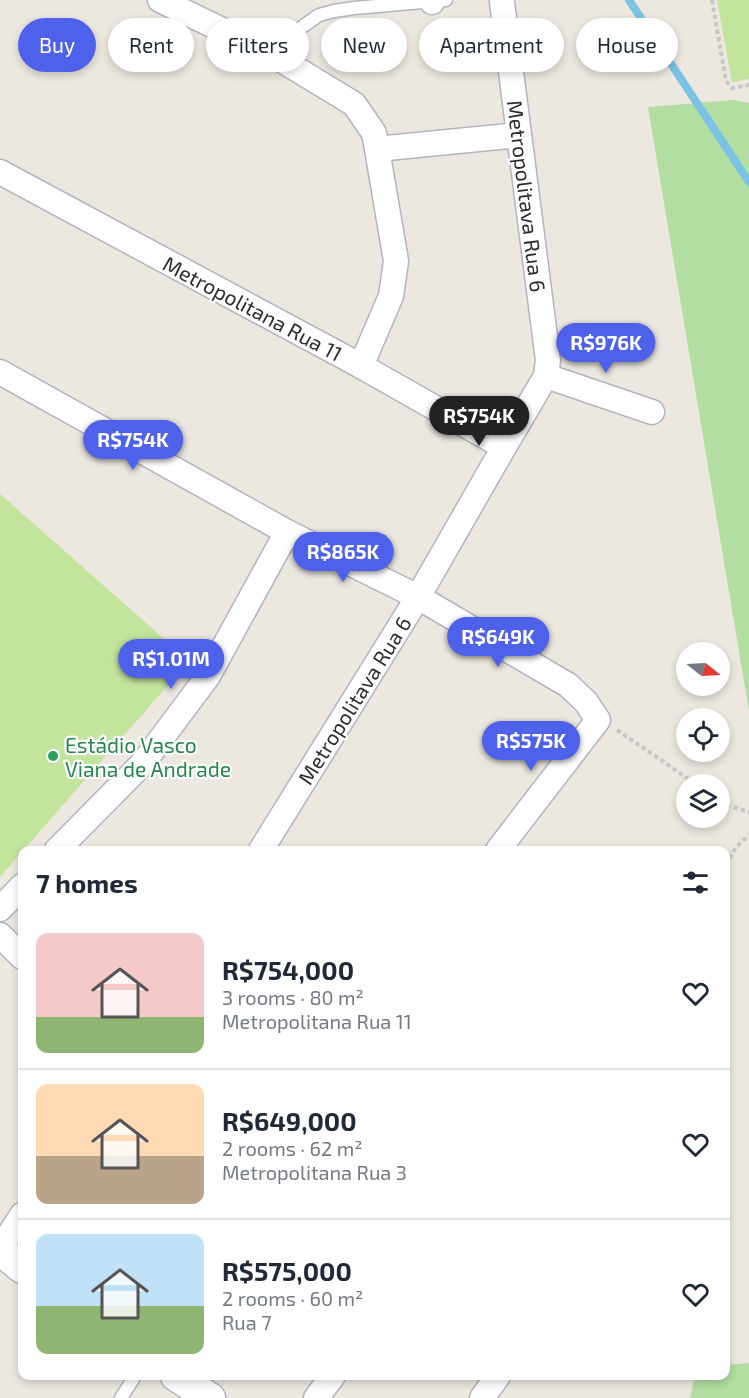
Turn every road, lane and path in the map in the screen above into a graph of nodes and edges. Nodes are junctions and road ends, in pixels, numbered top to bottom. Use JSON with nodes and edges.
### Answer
{"nodes":[{"id":1,"x":160,"y":0,"type":"edge"},
{"id":2,"x":712,"y":0,"type":"edge"},
{"id":3,"x":436,"y":1,"type":"edge"},
{"id":4,"x":501,"y":1,"type":"edge"},
{"id":5,"x":206,"y":22,"type":"edge"},
{"id":6,"x":309,"y":22,"type":"edge"},
{"id":7,"x":301,"y":72,"type":"edge"},
{"id":8,"x":749,"y":85,"type":"edge"},
{"id":9,"x":519,"y":135,"type":"junction"},
{"id":10,"x":377,"y":149,"type":"junction"},
{"id":11,"x":0,"y":172,"type":"edge"},
{"id":12,"x":361,"y":366,"type":"junction"},
{"id":13,"x":0,"y":372,"type":"edge"},
{"id":14,"x":546,"y":376,"type":"junction"},
{"id":15,"x":652,"y":412,"type":"dead end"},
{"id":16,"x":504,"y":447,"type":"junction"},
{"id":17,"x":287,"y":532,"type":"junction"},
{"id":18,"x":418,"y":597,"type":"junction"},
{"id":19,"x":598,"y":720,"type":"junction"},
{"id":20,"x":682,"y":774,"type":"edge"},
{"id":21,"x":730,"y":806,"type":"edge"},
{"id":22,"x":749,"y":812,"type":"edge"},
{"id":23,"x":749,"y":835,"type":"edge"},
{"id":24,"x":61,"y":846,"type":"edge"},
{"id":25,"x":263,"y":846,"type":"edge"},
{"id":26,"x":501,"y":846,"type":"edge"},
{"id":27,"x":730,"y":858,"type":"edge"},
{"id":28,"x":18,"y":890,"type":"edge"},
{"id":29,"x":0,"y":909,"type":"edge"},
{"id":30,"x":0,"y":935,"type":"edge"},
{"id":31,"x":18,"y":953,"type":"edge"},
{"id":32,"x":18,"y":1221,"type":"edge"},
{"id":33,"x":0,"y":1249,"type":"edge"},
{"id":34,"x":18,"y":1265,"type":"edge"},
{"id":35,"x":132,"y":1380,"type":"edge"},
{"id":36,"x":182,"y":1380,"type":"edge"},
{"id":37,"x":330,"y":1380,"type":"edge"},
{"id":38,"x":495,"y":1380,"type":"edge"},
{"id":39,"x":121,"y":1398,"type":"edge"},
{"id":40,"x":210,"y":1398,"type":"edge"},
{"id":41,"x":316,"y":1398,"type":"edge"},
{"id":42,"x":482,"y":1398,"type":"edge"}],
"edges":[{"from":1,"to":5,"type":"street"},
{"from":2,"to":8,"type":"path"},
{"from":3,"to":6,"type":"lane"},
{"from":4,"to":9,"type":"street","name":"Metropolitava Rua 6"},
{"from":7,"to":10,"type":"street"},
{"from":9,"to":10,"type":"street"},
{"from":9,"to":14,"type":"street","name":"Metropolitava Rua 6"},
{"from":10,"to":12,"type":"street"},
{"from":11,"to":12,"type":"street","name":"Metropolitana Rua 11"},
{"from":12,"to":16,"type":"street","name":"Metropolitana Rua 11"},
{"from":13,"to":17,"type":"street"},
{"from":14,"to":15,"type":"street"},
{"from":14,"to":16,"type":"street","name":"Metropolitava Rua 6"},
{"from":16,"to":18,"type":"street","name":"Metropolitava Rua 6"},
{"from":17,"to":18,"type":"street"},
{"from":17,"to":24,"type":"street"},
{"from":18,"to":19,"type":"street"},
{"from":18,"to":25,"type":"street","name":"Metropolitava Rua 6"},
{"from":19,"to":20,"type":"path"},
{"from":19,"to":26,"type":"street"},
{"from":21,"to":22,"type":"path"},
{"from":23,"to":27,"type":"path"},
{"from":28,"to":29,"type":"street"},
{"from":30,"to":31,"type":"street"},
{"from":32,"to":33,"type":"street"},
{"from":33,"to":34,"type":"street"},
{"from":35,"to":39,"type":"lane"},
{"from":36,"to":40,"type":"street"},
{"from":37,"to":41,"type":"street"},
{"from":38,"to":42,"type":"street"}]}
